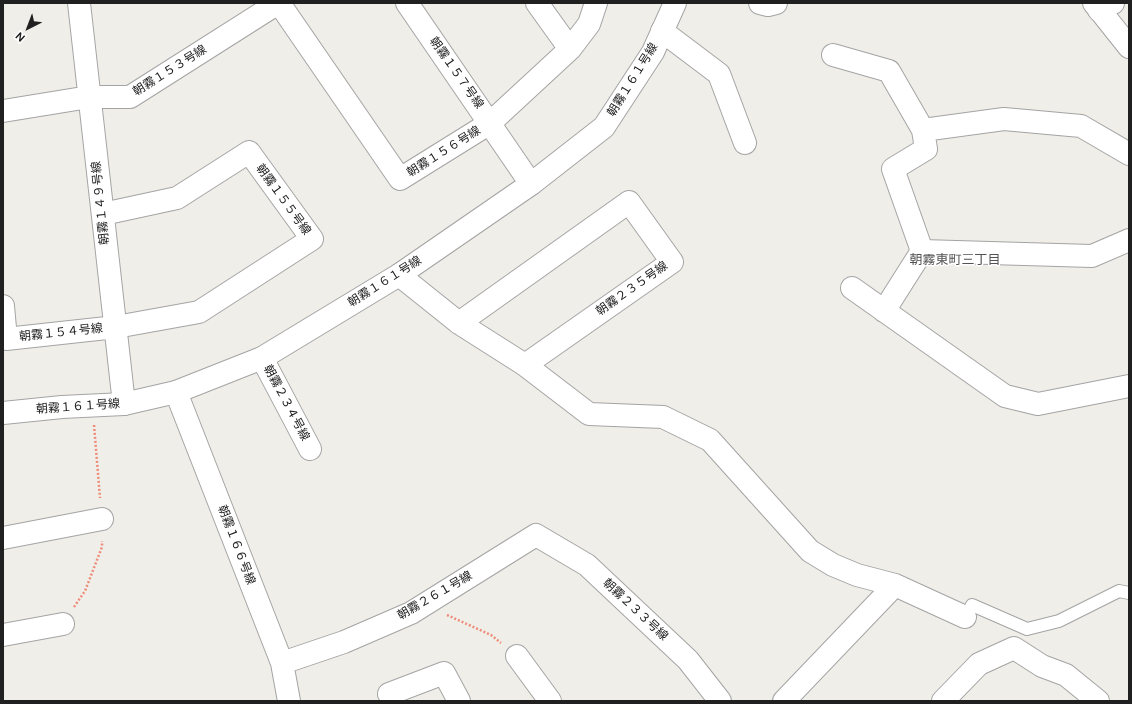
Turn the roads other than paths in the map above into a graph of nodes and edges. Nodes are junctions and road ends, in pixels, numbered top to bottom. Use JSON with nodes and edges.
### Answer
{"nodes":[{"id":1,"x":79,"y":3,"type":"edge"},
{"id":2,"x":279,"y":3,"type":"edge"},
{"id":3,"x":407,"y":3,"type":"edge"},
{"id":4,"x":537,"y":3,"type":"edge"},
{"id":5,"x":596,"y":3,"type":"edge"},
{"id":6,"x":675,"y":3,"type":"edge"},
{"id":7,"x":760,"y":3,"type":"edge"},
{"id":8,"x":776,"y":3,"type":"edge"},
{"id":9,"x":1102,"y":5,"type":"edge"},
{"id":10,"x":662,"y":31,"type":"junction"},
{"id":11,"x":1129,"y":47,"type":"edge"},
{"id":12,"x":570,"y":49,"type":"junction"},
{"id":13,"x":833,"y":55,"type":"dead end"},
{"id":14,"x":89,"y":97,"type":"junction"},
{"id":15,"x":3,"y":111,"type":"edge"},
{"id":16,"x":490,"y":123,"type":"junction"},
{"id":17,"x":923,"y":130,"type":"junction"},
{"id":18,"x":745,"y":143,"type":"dead end"},
{"id":19,"x":1129,"y":154,"type":"edge"},
{"id":20,"x":531,"y":184,"type":"junction"},
{"id":21,"x":103,"y":214,"type":"junction"},
{"id":22,"x":1129,"y":240,"type":"edge"},
{"id":23,"x":922,"y":251,"type":"junction"},
{"id":24,"x":399,"y":275,"type":"junction"},
{"id":25,"x":852,"y":288,"type":"dead end"},
{"id":26,"x":3,"y":306,"type":"edge"},
{"id":27,"x":884,"y":311,"type":"junction"},
{"id":28,"x":459,"y":323,"type":"junction"},
{"id":29,"x":116,"y":327,"type":"junction"},
{"id":30,"x":262,"y":358,"type":"junction"},
{"id":31,"x":525,"y":365,"type":"junction"},
{"id":32,"x":1129,"y":386,"type":"edge"},
{"id":33,"x":176,"y":392,"type":"junction"},
{"id":34,"x":124,"y":404,"type":"junction"},
{"id":35,"x":3,"y":413,"type":"edge"},
{"id":36,"x":310,"y":449,"type":"dead end"},
{"id":37,"x":102,"y":519,"type":"road end"},
{"id":38,"x":536,"y":535,"type":"joint"},
{"id":39,"x":3,"y":538,"type":"edge"},
{"id":40,"x":895,"y":585,"type":"junction"},
{"id":41,"x":1129,"y":593,"type":"edge"},
{"id":42,"x":965,"y":617,"type":"joint"},
{"id":43,"x":63,"y":624,"type":"road end"},
{"id":44,"x":3,"y":635,"type":"edge"},
{"id":45,"x":517,"y":656,"type":"road end"},
{"id":46,"x":282,"y":663,"type":"junction"},
{"id":47,"x":389,"y":694,"type":"dead end"},
{"id":48,"x":289,"y":701,"type":"edge"},
{"id":49,"x":459,"y":701,"type":"edge"},
{"id":50,"x":550,"y":701,"type":"edge"},
{"id":51,"x":720,"y":701,"type":"edge"},
{"id":52,"x":784,"y":701,"type":"edge"},
{"id":53,"x":943,"y":701,"type":"edge"},
{"id":54,"x":1098,"y":701,"type":"edge"}],
"edges":[{"from":1,"to":14,"type":"street","name":"朝霧１４９号線"},
{"from":2,"to":14,"type":"street","name":"朝霧１５３号線"},
{"from":2,"to":16,"type":"street","name":"朝霧１５６号線"},
{"from":3,"to":16,"type":"street","name":"朝霧１５７号線"},
{"from":4,"to":12,"type":"street"},
{"from":5,"to":12,"type":"street","name":"朝霧１５６号線"},
{"from":6,"to":10,"type":"street","name":"朝霧１６１号線"},
{"from":7,"to":8,"type":"street"},
{"from":9,"to":11,"type":"street"},
{"from":10,"to":18,"type":"street"},
{"from":10,"to":20,"type":"street","name":"朝霧１６１号線"},
{"from":12,"to":16,"type":"street","name":"朝霧１５６号線"},
{"from":13,"to":17,"type":"street"},
{"from":14,"to":15,"type":"street","name":"朝霧１５３号線"},
{"from":14,"to":21,"type":"street","name":"朝霧１４９号線"},
{"from":16,"to":20,"type":"street","name":"朝霧１５７号線"},
{"from":17,"to":19,"type":"street"},
{"from":17,"to":23,"type":"street"},
{"from":20,"to":24,"type":"street","name":"朝霧１６１号線"},
{"from":21,"to":29,"type":"street","name":"朝霧１４９号線"},
{"from":21,"to":29,"type":"street","name":"朝霧１５５号線"},
{"from":22,"to":23,"type":"street"},
{"from":23,"to":27,"type":"street"},
{"from":24,"to":28,"type":"street"},
{"from":24,"to":30,"type":"street","name":"朝霧１６１号線"},
{"from":25,"to":27,"type":"street"},
{"from":26,"to":29,"type":"street","name":"朝霧１５４号線"},
{"from":27,"to":32,"type":"street"},
{"from":28,"to":31,"type":"street"},
{"from":28,"to":31,"type":"street","name":"朝霧２３５号線"},
{"from":29,"to":34,"type":"street","name":"朝霧１４９号線"},
{"from":30,"to":33,"type":"street","name":"朝霧１６１号線"},
{"from":30,"to":36,"type":"street","name":"朝霧２３４号線"},
{"from":31,"to":40,"type":"street"},
{"from":33,"to":34,"type":"street","name":"朝霧１６１号線"},
{"from":33,"to":46,"type":"street","name":"朝霧１６６号線"},
{"from":34,"to":35,"type":"street","name":"朝霧１６１号線"},
{"from":37,"to":39,"type":"street"},
{"from":38,"to":46,"type":"street","name":"朝霧２６１号線"},
{"from":38,"to":51,"type":"street","name":"朝霧２３３号線"},
{"from":40,"to":42,"type":"street"},
{"from":40,"to":52,"type":"street"},
{"from":41,"to":42,"type":"lane"},
{"from":43,"to":44,"type":"street"},
{"from":45,"to":50,"type":"street"},
{"from":46,"to":48,"type":"street","name":"朝霧１６６号線"},
{"from":47,"to":49,"type":"street"},
{"from":53,"to":54,"type":"street"}]}
